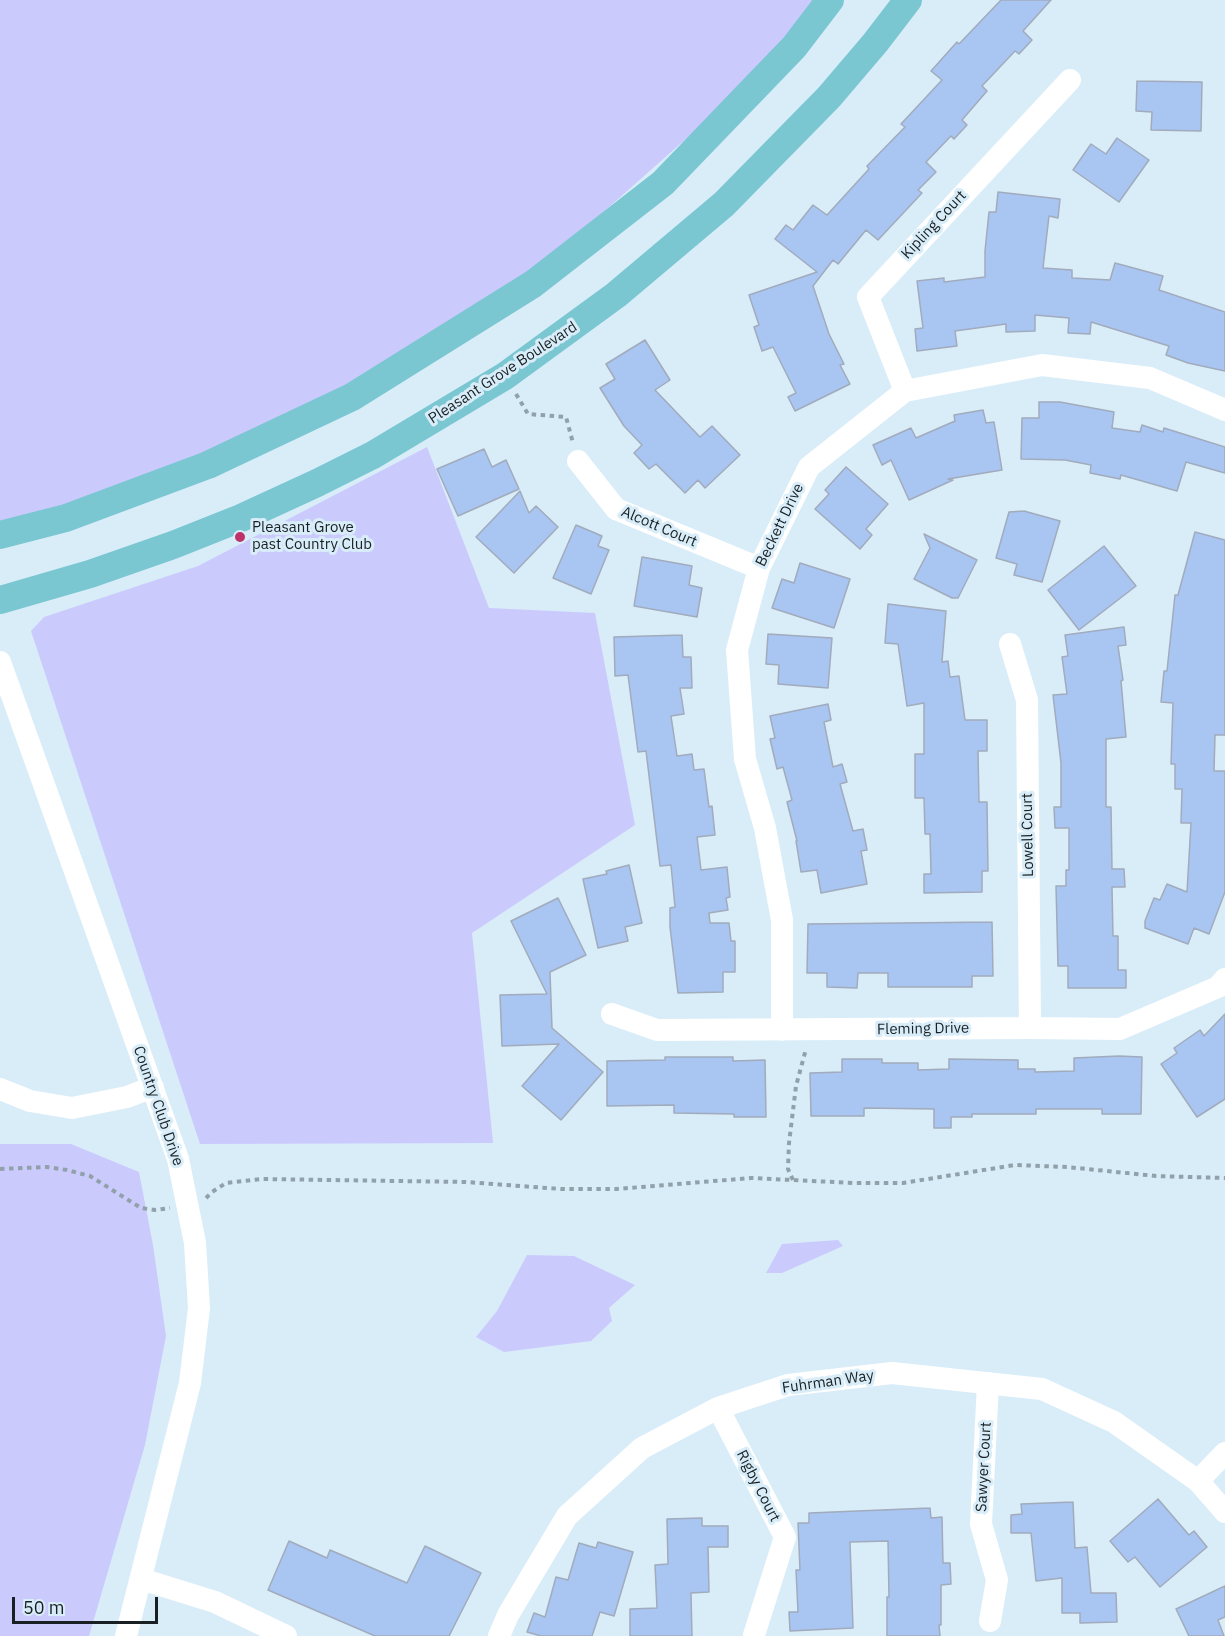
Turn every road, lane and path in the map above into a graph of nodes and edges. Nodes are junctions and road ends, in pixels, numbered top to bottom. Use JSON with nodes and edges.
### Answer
{"nodes":[{"id":1,"x":830,"y":0,"type":"edge"},
{"id":2,"x":908,"y":0,"type":"edge"},
{"id":3,"x":1070,"y":80,"type":"dead end"},
{"id":4,"x":505,"y":376,"type":"junction"},
{"id":5,"x":904,"y":391,"type":"junction"},
{"id":6,"x":1225,"y":410,"type":"edge"},
{"id":7,"x":578,"y":461,"type":"joint"},
{"id":8,"x":0,"y":535,"type":"edge"},
{"id":9,"x":759,"y":568,"type":"junction"},
{"id":10,"x":0,"y":600,"type":"edge"},
{"id":11,"x":1010,"y":644,"type":"dead end"},
{"id":12,"x":0,"y":662,"type":"edge"},
{"id":13,"x":1225,"y":979,"type":"edge"},
{"id":14,"x":612,"y":1014,"type":"dead end"},
{"id":15,"x":1030,"y":1028,"type":"junction"},
{"id":16,"x":782,"y":1030,"type":"junction"},
{"id":17,"x":806,"y":1030,"type":"junction"},
{"id":18,"x":153,"y":1087,"type":"junction"},
{"id":19,"x":0,"y":1089,"type":"edge"},
{"id":20,"x":0,"y":1169,"type":"edge"},
{"id":21,"x":1225,"y":1178,"type":"edge"},
{"id":22,"x":793,"y":1180,"type":"junction"},
{"id":23,"x":204,"y":1201,"type":"dead end"},
{"id":24,"x":165,"y":1208,"type":"dead end"},
{"id":25,"x":988,"y":1383,"type":"junction"},
{"id":26,"x":718,"y":1408,"type":"junction"},
{"id":27,"x":1225,"y":1453,"type":"edge"},
{"id":28,"x":1198,"y":1481,"type":"junction"},
{"id":29,"x":1225,"y":1512,"type":"edge"},
{"id":30,"x":141,"y":1579,"type":"junction"},
{"id":31,"x":990,"y":1621,"type":"dead end"},
{"id":32,"x":754,"y":1635,"type":"edge"},
{"id":33,"x":126,"y":1636,"type":"edge"},
{"id":34,"x":286,"y":1636,"type":"edge"},
{"id":35,"x":499,"y":1636,"type":"edge"}],
"edges":[{"from":1,"to":8,"type":"main road"},
{"from":2,"to":4,"type":"main road","name":"Pleasant Grove Boulevard"},
{"from":3,"to":5,"type":"street","name":"Kipling Court"},
{"from":4,"to":7,"type":"path"},
{"from":4,"to":10,"type":"main road","name":"Pleasant Grove Boulevard"},
{"from":5,"to":6,"type":"street","name":"Beckett Drive"},
{"from":5,"to":9,"type":"street","name":"Beckett Drive"},
{"from":7,"to":9,"type":"street","name":"Alcott Court"},
{"from":9,"to":16,"type":"street","name":"Beckett Drive"},
{"from":11,"to":15,"type":"street","name":"Lowell Court"},
{"from":12,"to":18,"type":"street","name":"Country Club Drive"},
{"from":13,"to":15,"type":"street","name":"Fleming Drive"},
{"from":14,"to":16,"type":"street","name":"Fleming Drive"},
{"from":15,"to":17,"type":"street","name":"Fleming Drive"},
{"from":16,"to":17,"type":"street","name":"Fleming Drive"},
{"from":17,"to":22,"type":"path"},
{"from":18,"to":19,"type":"street"},
{"from":18,"to":30,"type":"street","name":"Country Club Drive"},
{"from":20,"to":24,"type":"path"},
{"from":21,"to":22,"type":"path"},
{"from":22,"to":23,"type":"path"},
{"from":25,"to":26,"type":"street","name":"Fuhrman Way"},
{"from":25,"to":28,"type":"street","name":"Fuhrman Way"},
{"from":25,"to":31,"type":"street","name":"Sawyer Court"},
{"from":26,"to":32,"type":"street","name":"Rigby Court"},
{"from":26,"to":35,"type":"street","name":"Fuhrman Way"},
{"from":27,"to":28,"type":"street"},
{"from":28,"to":29,"type":"street","name":"Fuhrman Way"},
{"from":30,"to":33,"type":"street","name":"Country Club Drive"},
{"from":30,"to":34,"type":"street"}]}
